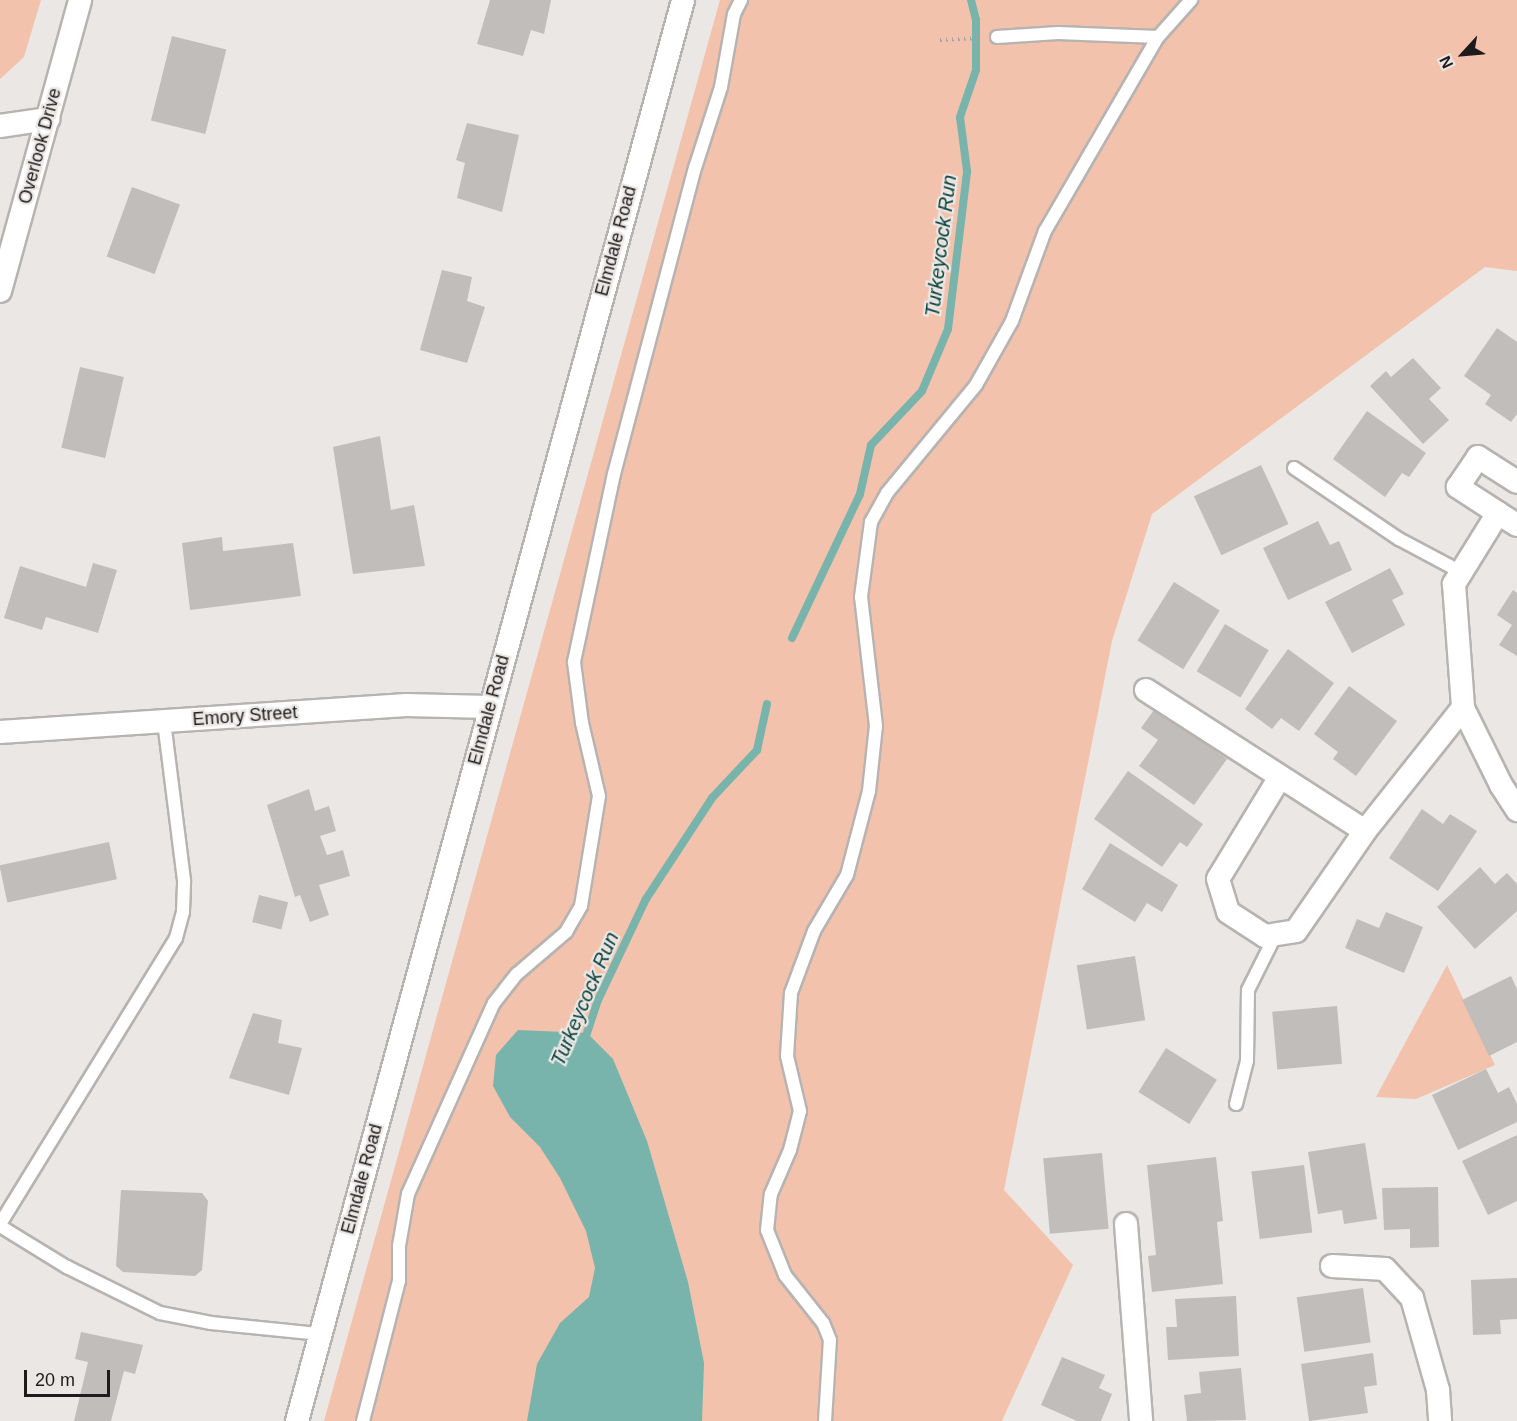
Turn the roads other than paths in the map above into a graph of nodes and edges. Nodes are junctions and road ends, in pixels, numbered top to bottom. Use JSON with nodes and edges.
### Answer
{"nodes":[{"id":1,"x":80,"y":0,"type":"edge"},
{"id":2,"x":683,"y":0,"type":"edge"},
{"id":3,"x":741,"y":0,"type":"edge"},
{"id":4,"x":1191,"y":0,"type":"edge"},
{"id":5,"x":997,"y":37,"type":"road end"},
{"id":6,"x":1158,"y":37,"type":"junction"},
{"id":7,"x":48,"y":119,"type":"junction"},
{"id":8,"x":0,"y":126,"type":"edge"},
{"id":9,"x":0,"y":291,"type":"edge"},
{"id":10,"x":1294,"y":468,"type":"dead end"},
{"id":11,"x":1517,"y":482,"type":"edge"},
{"id":12,"x":1508,"y":519,"type":"edge"},
{"id":13,"x":1461,"y":572,"type":"junction"},
{"id":14,"x":1146,"y":690,"type":"dead end"},
{"id":15,"x":490,"y":707,"type":"junction"},
{"id":16,"x":1463,"y":708,"type":"junction"},
{"id":17,"x":164,"y":721,"type":"junction"},
{"id":18,"x":0,"y":732,"type":"edge"},
{"id":19,"x":1280,"y":777,"type":"junction"},
{"id":20,"x":1517,"y":810,"type":"edge"},
{"id":21,"x":1365,"y":831,"type":"junction"},
{"id":22,"x":1276,"y":934,"type":"junction"},
{"id":23,"x":1236,"y":1104,"type":"dead end"},
{"id":24,"x":1126,"y":1224,"type":"dead end"},
{"id":25,"x":0,"y":1225,"type":"edge"},
{"id":26,"x":1332,"y":1266,"type":"dead end"},
{"id":27,"x":320,"y":1334,"type":"junction"},
{"id":28,"x":297,"y":1421,"type":"edge"},
{"id":29,"x":363,"y":1421,"type":"edge"},
{"id":30,"x":825,"y":1421,"type":"edge"},
{"id":31,"x":1141,"y":1421,"type":"edge"},
{"id":32,"x":1440,"y":1421,"type":"edge"}],
"edges":[{"from":1,"to":7,"type":"street","name":"Overlook Drive"},
{"from":2,"to":15,"type":"street","name":"Elmdale Road"},
{"from":3,"to":29,"type":"lane"},
{"from":4,"to":6,"type":"lane"},
{"from":5,"to":6,"type":"lane"},
{"from":6,"to":30,"type":"lane"},
{"from":7,"to":8,"type":"street"},
{"from":7,"to":9,"type":"street","name":"Overlook Drive"},
{"from":10,"to":13,"type":"lane"},
{"from":11,"to":12,"type":"street"},
{"from":12,"to":13,"type":"street"},
{"from":13,"to":16,"type":"street"},
{"from":14,"to":19,"type":"street"},
{"from":15,"to":17,"type":"street","name":"Emory Street"},
{"from":15,"to":27,"type":"street","name":"Elmdale Road"},
{"from":16,"to":20,"type":"street"},
{"from":16,"to":21,"type":"street"},
{"from":17,"to":18,"type":"street","name":"Emory Street"},
{"from":17,"to":25,"type":"lane"},
{"from":19,"to":21,"type":"street"},
{"from":19,"to":22,"type":"street"},
{"from":21,"to":22,"type":"street"},
{"from":22,"to":23,"type":"lane"},
{"from":24,"to":31,"type":"street"},
{"from":25,"to":27,"type":"lane"},
{"from":26,"to":32,"type":"street"},
{"from":27,"to":28,"type":"street","name":"Elmdale Road"}]}
